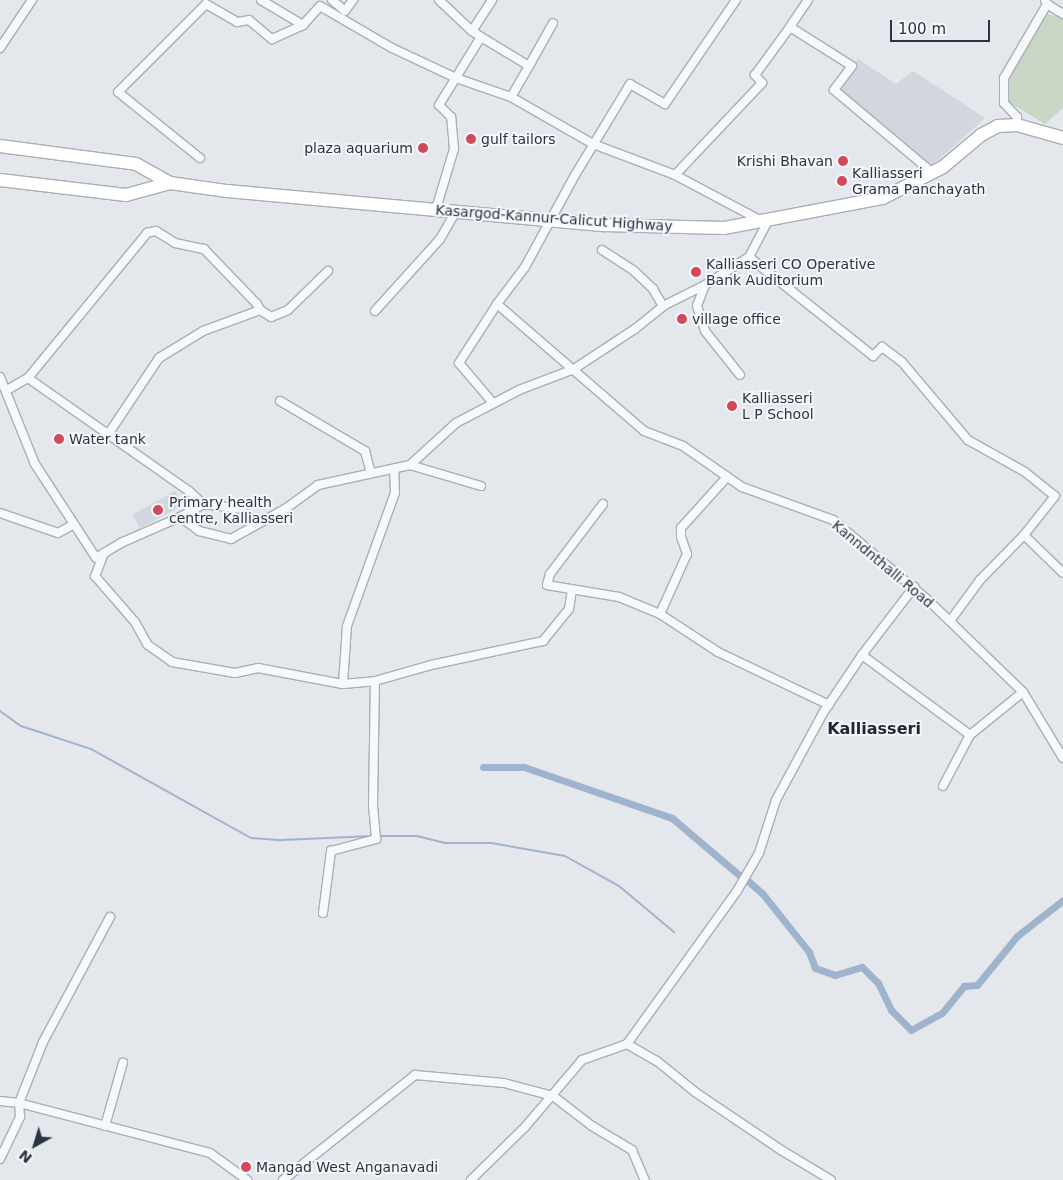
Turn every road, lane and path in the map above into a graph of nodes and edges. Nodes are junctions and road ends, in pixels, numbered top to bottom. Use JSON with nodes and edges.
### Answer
{"nodes":[{"id":1,"x":32,"y":0,"type":"edge"},
{"id":2,"x":261,"y":0,"type":"edge"},
{"id":3,"x":332,"y":0,"type":"edge"},
{"id":4,"x":353,"y":0,"type":"edge"},
{"id":5,"x":439,"y":0,"type":"edge"},
{"id":6,"x":492,"y":0,"type":"edge"},
{"id":7,"x":736,"y":0,"type":"edge"},
{"id":8,"x":808,"y":0,"type":"edge"},
{"id":9,"x":204,"y":2,"type":"edge"},
{"id":10,"x":1046,"y":2,"type":"edge"},
{"id":11,"x":1063,"y":14,"type":"edge"},
{"id":12,"x":553,"y":23,"type":"dead end"},
{"id":13,"x":303,"y":25,"type":"junction"},
{"id":14,"x":790,"y":27,"type":"junction"},
{"id":15,"x":472,"y":31,"type":"junction"},
{"id":16,"x":3,"y":35,"type":"edge"},
{"id":17,"x":481,"y":37,"type":"junction"},
{"id":18,"x":0,"y":48,"type":"edge"},
{"id":19,"x":529,"y":66,"type":"junction"},
{"id":20,"x":456,"y":78,"type":"junction"},
{"id":21,"x":511,"y":97,"type":"junction"},
{"id":22,"x":1017,"y":124,"type":"junction"},
{"id":23,"x":1063,"y":138,"type":"edge"},
{"id":24,"x":593,"y":144,"type":"junction"},
{"id":25,"x":0,"y":146,"type":"edge"},
{"id":26,"x":200,"y":158,"type":"dead end"},
{"id":27,"x":933,"y":173,"type":"junction"},
{"id":28,"x":675,"y":175,"type":"junction"},
{"id":29,"x":0,"y":180,"type":"edge"},
{"id":30,"x":170,"y":183,"type":"junction"},
{"id":31,"x":436,"y":209,"type":"junction"},
{"id":32,"x":456,"y":211,"type":"junction"},
{"id":33,"x":551,"y":219,"type":"junction"},
{"id":34,"x":765,"y":221,"type":"junction"},
{"id":35,"x":602,"y":250,"type":"dead end"},
{"id":36,"x":748,"y":257,"type":"junction"},
{"id":37,"x":328,"y":271,"type":"dead end"},
{"id":38,"x":705,"y":285,"type":"junction"},
{"id":39,"x":496,"y":304,"type":"junction"},
{"id":40,"x":663,"y":306,"type":"junction"},
{"id":41,"x":260,"y":310,"type":"junction"},
{"id":42,"x":375,"y":311,"type":"dead end"},
{"id":43,"x":574,"y":369,"type":"junction"},
{"id":44,"x":740,"y":375,"type":"dead end"},
{"id":45,"x":0,"y":377,"type":"edge"},
{"id":46,"x":28,"y":378,"type":"junction"},
{"id":47,"x":7,"y":390,"type":"junction"},
{"id":48,"x":280,"y":401,"type":"dead end"},
{"id":49,"x":493,"y":403,"type":"junction"},
{"id":50,"x":109,"y":433,"type":"junction"},
{"id":51,"x":410,"y":465,"type":"junction"},
{"id":52,"x":394,"y":469,"type":"junction"},
{"id":53,"x":371,"y":472,"type":"junction"},
{"id":54,"x":727,"y":477,"type":"junction"},
{"id":55,"x":481,"y":486,"type":"dead end"},
{"id":56,"x":203,"y":504,"type":"junction"},
{"id":57,"x":604,"y":504,"type":"dead end"},
{"id":58,"x":243,"y":509,"type":"dead end"},
{"id":59,"x":0,"y":514,"type":"edge"},
{"id":60,"x":180,"y":517,"type":"junction"},
{"id":61,"x":74,"y":524,"type":"junction"},
{"id":62,"x":1024,"y":535,"type":"junction"},
{"id":63,"x":104,"y":553,"type":"junction"},
{"id":64,"x":1063,"y":573,"type":"edge"},
{"id":65,"x":914,"y":587,"type":"junction"},
{"id":66,"x":572,"y":591,"type":"junction"},
{"id":67,"x":660,"y":614,"type":"junction"},
{"id":68,"x":950,"y":621,"type":"junction"},
{"id":69,"x":862,"y":655,"type":"junction"},
{"id":70,"x":375,"y":681,"type":"junction"},
{"id":71,"x":343,"y":684,"type":"junction"},
{"id":72,"x":1023,"y":692,"type":"junction"},
{"id":73,"x":829,"y":705,"type":"junction"},
{"id":74,"x":970,"y":735,"type":"junction"},
{"id":75,"x":1063,"y":758,"type":"edge"},
{"id":76,"x":943,"y":786,"type":"dead end"},
{"id":77,"x":323,"y":914,"type":"dead end"},
{"id":78,"x":110,"y":917,"type":"dead end"},
{"id":79,"x":627,"y":1044,"type":"junction"},
{"id":80,"x":123,"y":1062,"type":"dead end"},
{"id":81,"x":553,"y":1096,"type":"junction"},
{"id":82,"x":0,"y":1101,"type":"edge"},
{"id":83,"x":19,"y":1103,"type":"junction"},
{"id":84,"x":105,"y":1126,"type":"junction"},
{"id":85,"x":0,"y":1159,"type":"edge"},
{"id":86,"x":248,"y":1180,"type":"edge"},
{"id":87,"x":283,"y":1180,"type":"edge"},
{"id":88,"x":471,"y":1180,"type":"edge"},
{"id":89,"x":645,"y":1180,"type":"edge"},
{"id":90,"x":831,"y":1180,"type":"edge"}],
"edges":[{"from":1,"to":16,"type":"street"},
{"from":2,"to":13,"type":"street"},
{"from":3,"to":4,"type":"street"},
{"from":5,"to":15,"type":"street"},
{"from":6,"to":15,"type":"street"},
{"from":7,"to":24,"type":"street"},
{"from":8,"to":14,"type":"street"},
{"from":9,"to":13,"type":"street"},
{"from":9,"to":26,"type":"street"},
{"from":10,"to":11,"type":"street"},
{"from":10,"to":22,"type":"street"},
{"from":12,"to":19,"type":"street"},
{"from":13,"to":20,"type":"street"},
{"from":14,"to":27,"type":"street"},
{"from":14,"to":28,"type":"street"},
{"from":15,"to":17,"type":"street"},
{"from":16,"to":18,"type":"street"},
{"from":17,"to":19,"type":"street"},
{"from":17,"to":20,"type":"street"},
{"from":19,"to":21,"type":"street"},
{"from":20,"to":21,"type":"street"},
{"from":20,"to":31,"type":"street"},
{"from":21,"to":24,"type":"street"},
{"from":22,"to":23,"type":"highway","name":"Kasargod-Kannur-Calicut Highway"},
{"from":22,"to":27,"type":"highway","name":"Kasargod-Kannur-Calicut Highway"},
{"from":24,"to":28,"type":"street"},
{"from":24,"to":33,"type":"street"},
{"from":25,"to":30,"type":"highway","name":"Kasargod-Kannur-Calicut Highway"},
{"from":27,"to":34,"type":"highway","name":"Kasargod-Kannur-Calicut Highway"},
{"from":28,"to":34,"type":"street"},
{"from":29,"to":30,"type":"highway","name":"Kasargod-Kannur-Calicut Highway"},
{"from":30,"to":31,"type":"highway","name":"Kasargod-Kannur-Calicut Highway"},
{"from":31,"to":32,"type":"highway","name":"Kasargod-Kannur-Calicut Highway"},
{"from":32,"to":33,"type":"highway","name":"Kasargod-Kannur-Calicut Highway"},
{"from":32,"to":42,"type":"street"},
{"from":33,"to":34,"type":"highway","name":"Kasargod-Kannur-Calicut Highway"},
{"from":33,"to":39,"type":"street"},
{"from":34,"to":36,"type":"street"},
{"from":35,"to":40,"type":"street"},
{"from":36,"to":38,"type":"street"},
{"from":36,"to":62,"type":"street"},
{"from":37,"to":41,"type":"street"},
{"from":38,"to":40,"type":"street"},
{"from":38,"to":44,"type":"street"},
{"from":39,"to":43,"type":"street","name":"Kanndnthalli Road"},
{"from":39,"to":49,"type":"street"},
{"from":40,"to":43,"type":"street"},
{"from":41,"to":46,"type":"street"},
{"from":41,"to":50,"type":"street"},
{"from":43,"to":49,"type":"street"},
{"from":43,"to":54,"type":"street","name":"Kanndnthalli Road"},
{"from":45,"to":47,"type":"street"},
{"from":46,"to":47,"type":"street"},
{"from":46,"to":50,"type":"street"},
{"from":47,"to":61,"type":"street"},
{"from":48,"to":53,"type":"street"},
{"from":49,"to":51,"type":"street"},
{"from":50,"to":56,"type":"street"},
{"from":51,"to":52,"type":"street"},
{"from":51,"to":55,"type":"street"},
{"from":52,"to":53,"type":"street"},
{"from":52,"to":71,"type":"street"},
{"from":53,"to":60,"type":"street"},
{"from":54,"to":65,"type":"street","name":"Kanndnthalli Road"},
{"from":54,"to":67,"type":"street"},
{"from":56,"to":58,"type":"street"},
{"from":56,"to":60,"type":"street"},
{"from":57,"to":66,"type":"street"},
{"from":59,"to":61,"type":"street"},
{"from":60,"to":63,"type":"street"},
{"from":61,"to":63,"type":"street"},
{"from":62,"to":64,"type":"street"},
{"from":62,"to":68,"type":"street"},
{"from":63,"to":71,"type":"street"},
{"from":65,"to":68,"type":"street","name":"Kanndnthalli Road"},
{"from":65,"to":69,"type":"street"},
{"from":66,"to":67,"type":"street"},
{"from":66,"to":70,"type":"street"},
{"from":67,"to":73,"type":"street"},
{"from":68,"to":72,"type":"street","name":"Kanndnthalli Road"},
{"from":69,"to":73,"type":"street"},
{"from":69,"to":74,"type":"street"},
{"from":70,"to":71,"type":"street"},
{"from":70,"to":77,"type":"street"},
{"from":72,"to":74,"type":"street"},
{"from":72,"to":75,"type":"street","name":"Kanndnthalli Road"},
{"from":73,"to":79,"type":"street"},
{"from":74,"to":76,"type":"street"},
{"from":78,"to":83,"type":"street"},
{"from":79,"to":81,"type":"street"},
{"from":79,"to":90,"type":"street"},
{"from":80,"to":84,"type":"street"},
{"from":81,"to":87,"type":"street"},
{"from":81,"to":88,"type":"street"},
{"from":81,"to":89,"type":"street"},
{"from":82,"to":83,"type":"street"},
{"from":83,"to":84,"type":"street"},
{"from":83,"to":85,"type":"street"},
{"from":84,"to":86,"type":"street"}]}
